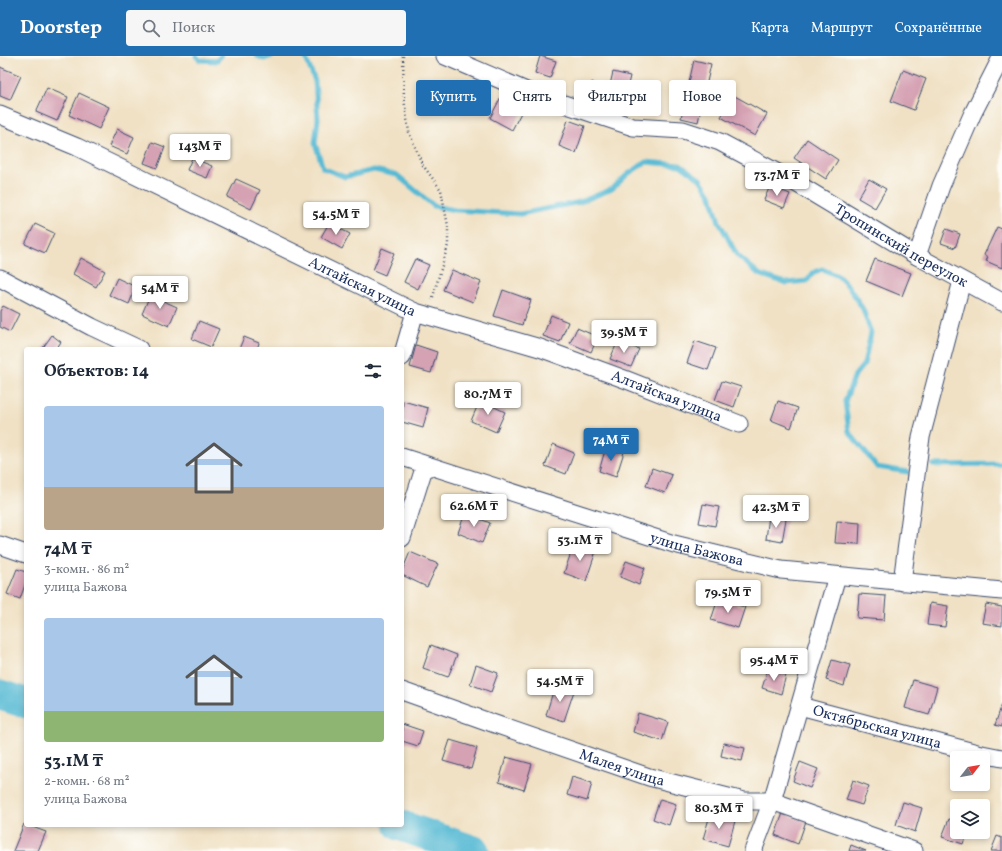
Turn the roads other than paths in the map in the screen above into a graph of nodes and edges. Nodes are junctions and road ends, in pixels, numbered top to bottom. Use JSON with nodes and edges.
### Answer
{"nodes":[{"id":1,"x":444,"y":56,"type":"edge"},
{"id":2,"x":1002,"y":56,"type":"edge"},
{"id":3,"x":1002,"y":86,"type":"edge"},
{"id":4,"x":980,"y":100,"type":"junction"},
{"id":5,"x":0,"y":115,"type":"edge"},
{"id":6,"x":917,"y":256,"type":"junction"},
{"id":7,"x":0,"y":278,"type":"edge"},
{"id":8,"x":962,"y":281,"type":"junction"},
{"id":9,"x":1002,"y":302,"type":"edge"},
{"id":10,"x":421,"y":314,"type":"junction"},
{"id":11,"x":134,"y":347,"type":"edge"},
{"id":12,"x":404,"y":352,"type":"edge"},
{"id":13,"x":739,"y":424,"type":"dead end"},
{"id":14,"x":404,"y":458,"type":"edge"},
{"id":15,"x":426,"y":465,"type":"junction"},
{"id":16,"x":404,"y":532,"type":"edge"},
{"id":17,"x":0,"y":545,"type":"edge"},
{"id":18,"x":24,"y":553,"type":"edge"},
{"id":19,"x":837,"y":576,"type":"junction"},
{"id":20,"x":902,"y":582,"type":"junction"},
{"id":21,"x":1002,"y":591,"type":"edge"},
{"id":22,"x":404,"y":692,"type":"edge"},
{"id":23,"x":800,"y":706,"type":"junction"},
{"id":24,"x":1002,"y":758,"type":"edge"},
{"id":25,"x":772,"y":802,"type":"junction"},
{"id":26,"x":753,"y":851,"type":"edge"},
{"id":27,"x":914,"y":851,"type":"edge"}],
"edges":[{"from":1,"to":6,"type":"street","name":"Тропинский переулок"},
{"from":2,"to":4,"type":"street"},
{"from":3,"to":4,"type":"street"},
{"from":4,"to":6,"type":"street"},
{"from":5,"to":10,"type":"street","name":"Алтайская улица"},
{"from":6,"to":8,"type":"street","name":"Тропинский переулок"},
{"from":7,"to":11,"type":"street"},
{"from":8,"to":9,"type":"street","name":"Тропинский переулок"},
{"from":8,"to":20,"type":"street"},
{"from":10,"to":12,"type":"street"},
{"from":10,"to":13,"type":"street","name":"Алтайская улица"},
{"from":14,"to":15,"type":"street","name":"улица Бажова"},
{"from":15,"to":16,"type":"street"},
{"from":15,"to":19,"type":"street","name":"улица Бажова"},
{"from":17,"to":18,"type":"street"},
{"from":19,"to":20,"type":"street","name":"улица Бажова"},
{"from":19,"to":23,"type":"street"},
{"from":20,"to":21,"type":"street","name":"улица Бажова"},
{"from":22,"to":25,"type":"street","name":"Малея улица"},
{"from":23,"to":24,"type":"street","name":"Октябрьская улица"},
{"from":23,"to":25,"type":"street"},
{"from":25,"to":26,"type":"street"},
{"from":25,"to":27,"type":"street","name":"Малея улица"}]}
